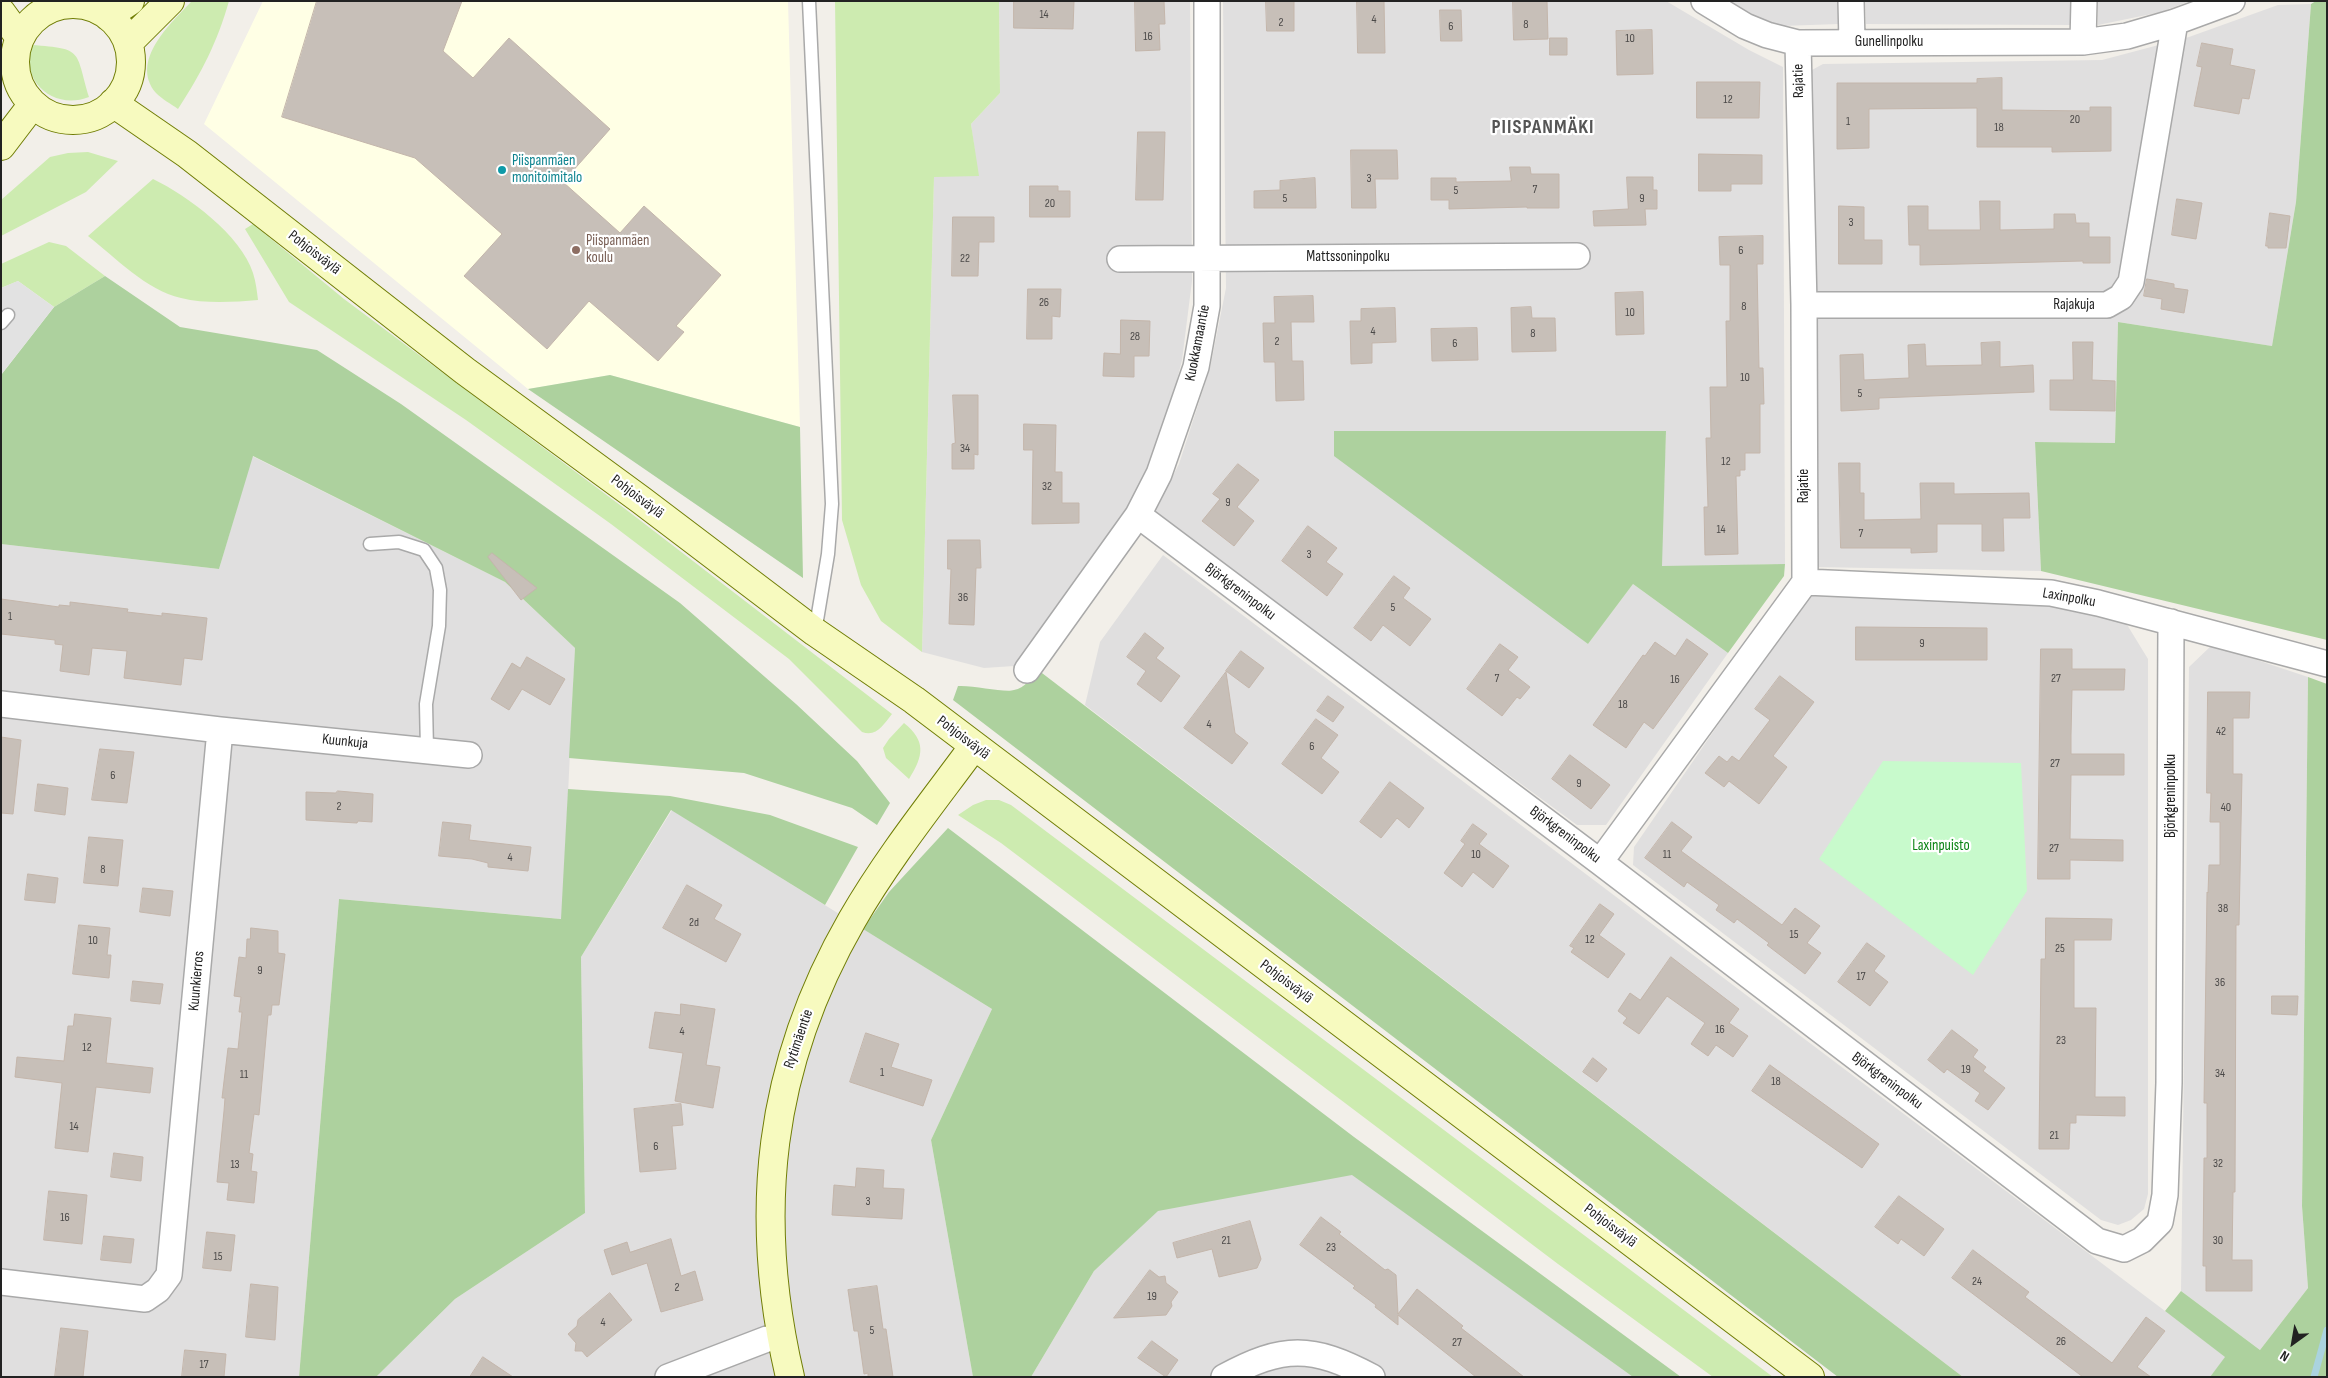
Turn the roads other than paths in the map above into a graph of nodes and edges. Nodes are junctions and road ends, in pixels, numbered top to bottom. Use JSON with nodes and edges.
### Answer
{"nodes":[{"id":1,"x":170,"y":1,"type":"edge"},
{"id":2,"x":809,"y":1,"type":"edge"},
{"id":3,"x":1207,"y":1,"type":"edge"},
{"id":4,"x":1704,"y":1,"type":"edge"},
{"id":5,"x":1852,"y":1,"type":"edge"},
{"id":6,"x":2084,"y":1,"type":"edge"},
{"id":7,"x":2232,"y":1,"type":"edge"},
{"id":8,"x":51,"y":4,"type":"edge"},
{"id":9,"x":119,"y":9,"type":"edge"},
{"id":10,"x":1,"y":12,"type":"edge"},
{"id":11,"x":2175,"y":22,"type":"junction"},
{"id":12,"x":20,"y":38,"type":"junction"},
{"id":13,"x":1852,"y":42,"type":"junction"},
{"id":14,"x":2083,"y":42,"type":"junction"},
{"id":15,"x":128,"y":43,"type":"junction"},
{"id":16,"x":1798,"y":43,"type":"junction"},
{"id":17,"x":113,"y":103,"type":"junction"},
{"id":18,"x":33,"y":104,"type":"junction"},
{"id":19,"x":1,"y":146,"type":"edge"},
{"id":20,"x":1577,"y":256,"type":"dead end"},
{"id":21,"x":1207,"y":258,"type":"junction"},
{"id":22,"x":1120,"y":259,"type":"dead end"},
{"id":23,"x":1804,"y":305,"type":"junction"},
{"id":24,"x":1138,"y":515,"type":"junction"},
{"id":25,"x":370,"y":544,"type":"dead end"},
{"id":26,"x":1804,"y":582,"type":"junction"},
{"id":27,"x":2171,"y":622,"type":"junction"},
{"id":28,"x":815,"y":632,"type":"junction"},
{"id":29,"x":2327,"y":664,"type":"edge"},
{"id":30,"x":1027,"y":670,"type":"dead end"},
{"id":31,"x":1,"y":704,"type":"edge"},
{"id":32,"x":220,"y":730,"type":"junction"},
{"id":33,"x":974,"y":746,"type":"junction"},
{"id":34,"x":427,"y":750,"type":"junction"},
{"id":35,"x":469,"y":755,"type":"dead end"},
{"id":36,"x":1600,"y":862,"type":"junction"},
{"id":37,"x":1,"y":1282,"type":"edge"},
{"id":38,"x":781,"y":1338,"type":"junction"},
{"id":39,"x":668,"y":1377,"type":"edge"},
{"id":40,"x":790,"y":1377,"type":"edge"},
{"id":41,"x":1224,"y":1377,"type":"edge"},
{"id":42,"x":1372,"y":1377,"type":"edge"},
{"id":43,"x":1810,"y":1377,"type":"edge"}],
"edges":[{"from":1,"to":15,"type":"main road"},
{"from":2,"to":28,"type":"lane"},
{"from":3,"to":21,"type":"street","name":"Kuokkamaantie"},
{"from":4,"to":16,"type":"street","name":"Gunellinpolku"},
{"from":5,"to":13,"type":"street"},
{"from":6,"to":14,"type":"street"},
{"from":7,"to":11,"type":"street","name":"Gunellinpolku"},
{"from":8,"to":9,"type":"main road"},
{"from":8,"to":12,"type":"main road"},
{"from":9,"to":15,"type":"main road"},
{"from":10,"to":12,"type":"main road"},
{"from":11,"to":14,"type":"street","name":"Gunellinpolku"},
{"from":11,"to":23,"type":"street","name":"Rajakuja"},
{"from":12,"to":18,"type":"main road"},
{"from":13,"to":14,"type":"street","name":"Gunellinpolku"},
{"from":13,"to":16,"type":"street","name":"Gunellinpolku"},
{"from":15,"to":17,"type":"main road"},
{"from":16,"to":23,"type":"street","name":"Rajatie"},
{"from":17,"to":18,"type":"main road"},
{"from":17,"to":28,"type":"main road","name":"Pohjoisväylä"},
{"from":18,"to":19,"type":"main road"},
{"from":20,"to":21,"type":"street","name":"Mattssoninpolku"},
{"from":21,"to":22,"type":"street","name":"Mattssoninpolku"},
{"from":21,"to":24,"type":"street","name":"Kuokkamaantie"},
{"from":23,"to":26,"type":"street","name":"Rajatie"},
{"from":24,"to":30,"type":"street","name":"Kuokkamaantie"},
{"from":24,"to":36,"type":"street","name":"Björkgreninpolku"},
{"from":25,"to":34,"type":"lane"},
{"from":26,"to":27,"type":"street","name":"Laxinpolku"},
{"from":26,"to":36,"type":"street"},
{"from":27,"to":29,"type":"street","name":"Laxinpolku"},
{"from":27,"to":36,"type":"street","name":"Björkgreninpolku"},
{"from":28,"to":33,"type":"main road","name":"Pohjoisväylä"},
{"from":31,"to":32,"type":"street"},
{"from":32,"to":34,"type":"street","name":"Kuunkuja"},
{"from":32,"to":37,"type":"street","name":"Kuunkierros"},
{"from":33,"to":38,"type":"main road","name":"Rytimäentie"},
{"from":33,"to":43,"type":"main road","name":"Pohjoisväylä"},
{"from":34,"to":35,"type":"street","name":"Kuunkuja"},
{"from":38,"to":39,"type":"street"},
{"from":38,"to":40,"type":"main road","name":"Rytimäentie"},
{"from":41,"to":42,"type":"street"}]}
